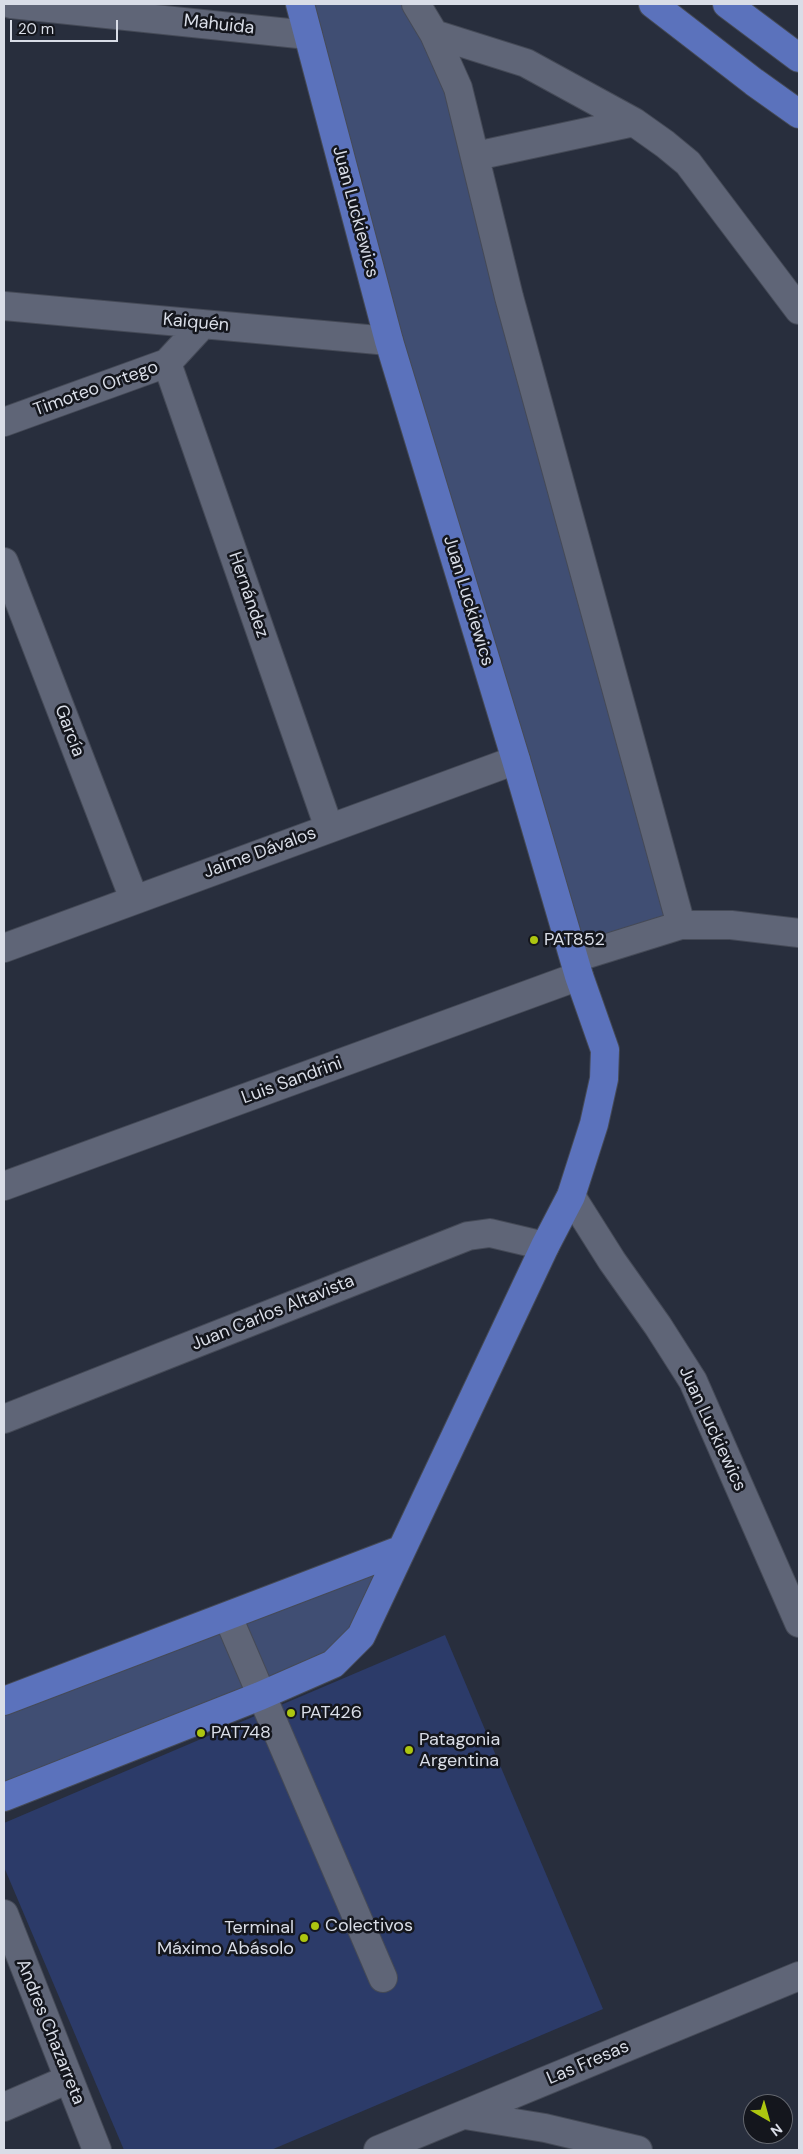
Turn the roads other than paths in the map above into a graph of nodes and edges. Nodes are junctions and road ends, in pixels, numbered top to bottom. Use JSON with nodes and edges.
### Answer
{"nodes":[{"id":1,"x":10,"y":4,"type":"edge"},
{"id":2,"x":300,"y":4,"type":"edge"},
{"id":3,"x":416,"y":4,"type":"edge"},
{"id":4,"x":653,"y":4,"type":"edge"},
{"id":5,"x":727,"y":4,"type":"edge"},
{"id":6,"x":434,"y":34,"type":"junction"},
{"id":7,"x":308,"y":35,"type":"junction"},
{"id":8,"x":799,"y":58,"type":"edge"},
{"id":9,"x":799,"y":114,"type":"edge"},
{"id":10,"x":634,"y":122,"type":"junction"},
{"id":11,"x":476,"y":156,"type":"junction"},
{"id":12,"x":4,"y":306,"type":"edge"},
{"id":13,"x":799,"y":310,"type":"edge"},
{"id":14,"x":203,"y":324,"type":"junction"},
{"id":15,"x":389,"y":340,"type":"junction"},
{"id":16,"x":167,"y":363,"type":"junction"},
{"id":17,"x":4,"y":422,"type":"edge"},
{"id":18,"x":4,"y":562,"type":"edge"},
{"id":19,"x":516,"y":760,"type":"junction"},
{"id":20,"x":329,"y":828,"type":"junction"},
{"id":21,"x":134,"y":900,"type":"junction"},
{"id":22,"x":681,"y":925,"type":"junction"},
{"id":23,"x":799,"y":933,"type":"edge"},
{"id":24,"x":4,"y":948,"type":"edge"},
{"id":25,"x":577,"y":967,"type":"junction"},
{"id":26,"x":4,"y":1186,"type":"edge"},
{"id":27,"x":571,"y":1196,"type":"junction"},
{"id":28,"x":546,"y":1246,"type":"junction"},
{"id":29,"x":4,"y":1419,"type":"edge"},
{"id":30,"x":400,"y":1550,"type":"junction"},
{"id":31,"x":228,"y":1617,"type":"junction"},
{"id":32,"x":799,"y":1623,"type":"edge"},
{"id":33,"x":260,"y":1696,"type":"junction"},
{"id":34,"x":4,"y":1701,"type":"edge"},
{"id":35,"x":4,"y":1798,"type":"edge"},
{"id":36,"x":4,"y":1914,"type":"edge"},
{"id":37,"x":799,"y":1976,"type":"edge"},
{"id":38,"x":383,"y":1978,"type":"dead end"},
{"id":39,"x":69,"y":2079,"type":"junction"},
{"id":40,"x":4,"y":2107,"type":"edge"},
{"id":41,"x":465,"y":2115,"type":"junction"},
{"id":42,"x":97,"y":2150,"type":"edge"},
{"id":43,"x":378,"y":2150,"type":"edge"},
{"id":44,"x":638,"y":2150,"type":"edge"}],
"edges":[{"from":1,"to":7,"type":"street","name":"Mahuida"},
{"from":2,"to":7,"type":"main road","name":"Juan Luckiewics"},
{"from":3,"to":6,"type":"street"},
{"from":4,"to":9,"type":"main road"},
{"from":5,"to":8,"type":"main road"},
{"from":6,"to":10,"type":"street"},
{"from":6,"to":11,"type":"street"},
{"from":7,"to":15,"type":"main road","name":"Juan Luckiewics"},
{"from":10,"to":11,"type":"street"},
{"from":10,"to":13,"type":"street"},
{"from":11,"to":22,"type":"street"},
{"from":12,"to":14,"type":"street","name":"Kaiquén"},
{"from":14,"to":15,"type":"street","name":"Kaiquén"},
{"from":14,"to":16,"type":"street","name":"Timoteo Ortego"},
{"from":15,"to":19,"type":"main road","name":"Juan Luckiewics"},
{"from":16,"to":17,"type":"street","name":"Timoteo Ortego"},
{"from":16,"to":20,"type":"street","name":"Hernández"},
{"from":18,"to":21,"type":"street","name":"García"},
{"from":19,"to":20,"type":"street","name":"Jaime Dávalos"},
{"from":19,"to":25,"type":"main road","name":"Juan Luckiewics"},
{"from":20,"to":21,"type":"street","name":"Jaime Dávalos"},
{"from":21,"to":24,"type":"street","name":"Jaime Dávalos"},
{"from":22,"to":23,"type":"street","name":"Luis Sandrini"},
{"from":22,"to":25,"type":"street","name":"Luis Sandrini"},
{"from":25,"to":26,"type":"street","name":"Luis Sandrini"},
{"from":25,"to":27,"type":"main road","name":"Juan Luckiewics"},
{"from":27,"to":28,"type":"main road","name":"Juan Luckiewics"},
{"from":27,"to":32,"type":"street","name":"Juan Luckiewics"},
{"from":28,"to":29,"type":"street","name":"Juan Carlos Altavista"},
{"from":28,"to":30,"type":"main road","name":"Juan Luckiewics"},
{"from":30,"to":31,"type":"main road"},
{"from":30,"to":33,"type":"main road","name":"Juan Luckiewics"},
{"from":31,"to":33,"type":"street"},
{"from":31,"to":34,"type":"main road"},
{"from":33,"to":35,"type":"main road","name":"Juan Luckiewics"},
{"from":33,"to":38,"type":"street"},
{"from":36,"to":39,"type":"street","name":"Andres Chazarreta"},
{"from":37,"to":41,"type":"street","name":"Las Fresas"},
{"from":39,"to":40,"type":"street"},
{"from":39,"to":42,"type":"street","name":"Andres Chazarreta"},
{"from":41,"to":43,"type":"street","name":"Las Fresas"},
{"from":41,"to":44,"type":"street"}]}
